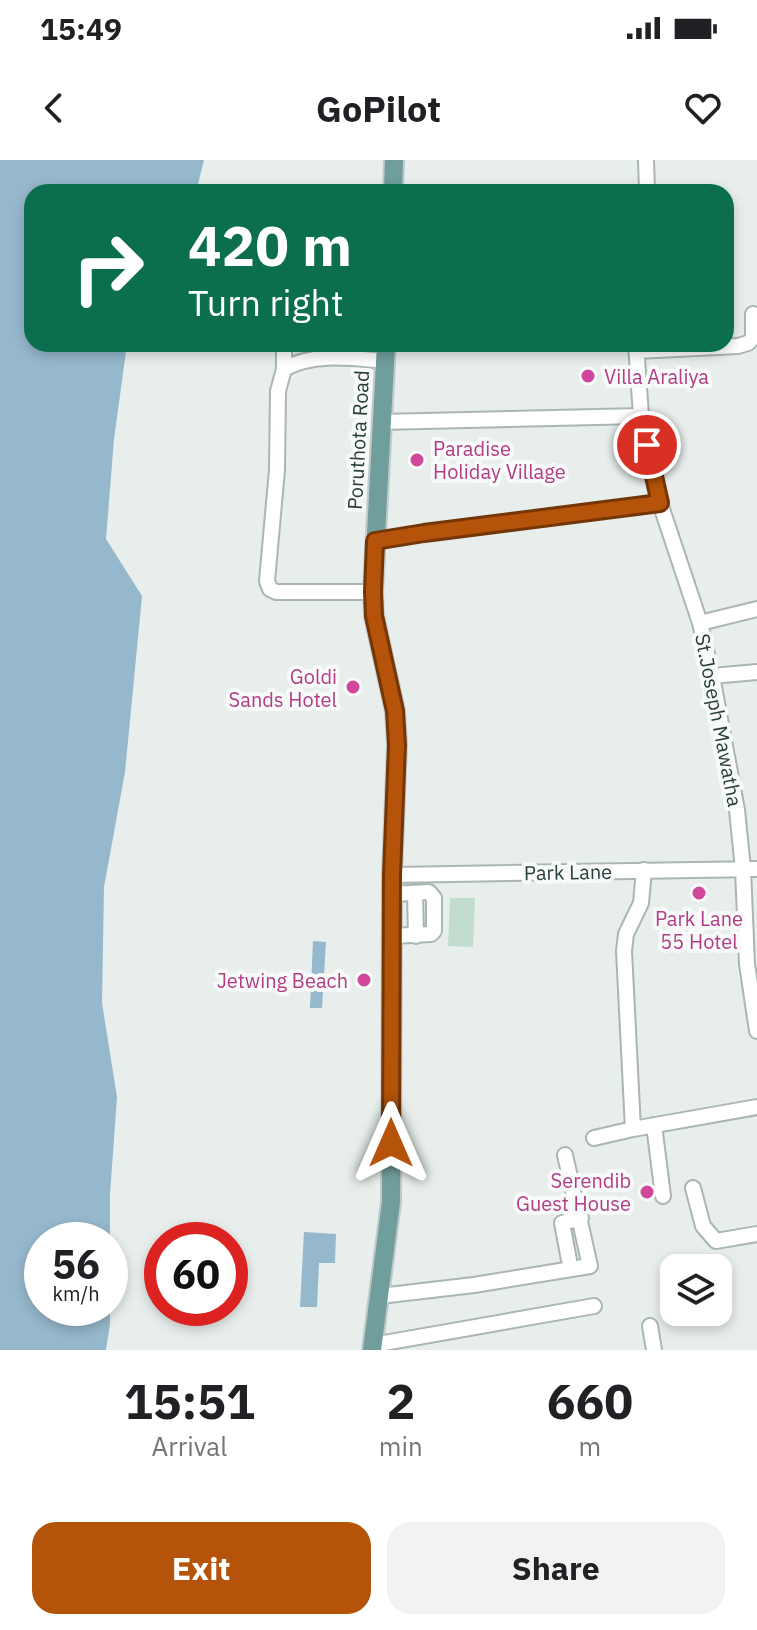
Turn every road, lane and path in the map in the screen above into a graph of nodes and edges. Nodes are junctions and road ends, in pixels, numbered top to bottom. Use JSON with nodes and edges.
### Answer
{"nodes":[{"id":1,"x":394,"y":160,"type":"edge"},
{"id":2,"x":646,"y":160,"type":"edge"},
{"id":3,"x":393,"y":184,"type":"edge"},
{"id":4,"x":647,"y":184,"type":"edge"},
{"id":5,"x":753,"y":314,"type":"dead end"},
{"id":6,"x":734,"y":346,"type":"edge"},
{"id":7,"x":284,"y":352,"type":"edge"},
{"id":8,"x":385,"y":352,"type":"edge"},
{"id":9,"x":636,"y":352,"type":"edge"},
{"id":10,"x":284,"y":369,"type":"junction"},
{"id":11,"x":641,"y":416,"type":"junction"},
{"id":12,"x":381,"y":422,"type":"junction"},
{"id":13,"x":660,"y":503,"type":"junction"},
{"id":14,"x":375,"y":541,"type":"junction"},
{"id":15,"x":373,"y":592,"type":"junction"},
{"id":16,"x":757,"y":609,"type":"edge"},
{"id":17,"x":700,"y":623,"type":"junction"},
{"id":18,"x":757,"y":672,"type":"edge"},
{"id":19,"x":712,"y":676,"type":"junction"},
{"id":20,"x":750,"y":869,"type":"edge"},
{"id":21,"x":644,"y":870,"type":"junction"},
{"id":22,"x":392,"y":884,"type":"junction"},
{"id":23,"x":392,"y":936,"type":"junction"},
{"id":24,"x":757,"y":1031,"type":"edge"},
{"id":25,"x":757,"y":1107,"type":"edge"},
{"id":26,"x":654,"y":1125,"type":"junction"},
{"id":27,"x":633,"y":1129,"type":"junction"},
{"id":28,"x":594,"y":1138,"type":"dead end"},
{"id":29,"x":565,"y":1155,"type":"dead end"},
{"id":30,"x":693,"y":1188,"type":"dead end"},
{"id":31,"x":663,"y":1196,"type":"dead end"},
{"id":32,"x":581,"y":1218,"type":"junction"},
{"id":33,"x":757,"y":1234,"type":"edge"},
{"id":34,"x":569,"y":1260,"type":"dead end"},
{"id":35,"x":380,"y":1296,"type":"junction"},
{"id":36,"x":594,"y":1306,"type":"dead end"},
{"id":37,"x":650,"y":1326,"type":"dead end"},
{"id":38,"x":373,"y":1347,"type":"edge"},
{"id":39,"x":654,"y":1350,"type":"edge"}],
"edges":[{"from":1,"to":3,"type":"main road"},
{"from":2,"to":4,"type":"street"},
{"from":5,"to":6,"type":"street"},
{"from":7,"to":10,"type":"street"},
{"from":8,"to":10,"type":"street"},
{"from":8,"to":12,"type":"main road","name":"Poruthota Road"},
{"from":9,"to":11,"type":"street","name":"St.Joseph Mawatha"},
{"from":10,"to":15,"type":"street"},
{"from":11,"to":12,"type":"street"},
{"from":11,"to":13,"type":"street","name":"St.Joseph Mawatha"},
{"from":12,"to":14,"type":"main road","name":"Poruthota Road"},
{"from":13,"to":14,"type":"street"},
{"from":13,"to":17,"type":"street","name":"St.Joseph Mawatha"},
{"from":14,"to":15,"type":"main road","name":"Poruthota Road"},
{"from":15,"to":22,"type":"main road","name":"Poruthota Road"},
{"from":16,"to":17,"type":"street"},
{"from":17,"to":19,"type":"street","name":"St.Joseph Mawatha"},
{"from":18,"to":19,"type":"street"},
{"from":19,"to":20,"type":"street","name":"St.Joseph Mawatha"},
{"from":20,"to":21,"type":"street","name":"Park Lane"},
{"from":20,"to":24,"type":"street","name":"St.Joseph Mawatha"},
{"from":21,"to":22,"type":"street","name":"Park Lane"},
{"from":21,"to":27,"type":"street"},
{"from":22,"to":23,"type":"main road","name":"Poruthota Road"},
{"from":22,"to":23,"type":"street"},
{"from":23,"to":35,"type":"main road","name":"Poruthota Road"},
{"from":25,"to":26,"type":"street"},
{"from":26,"to":27,"type":"street"},
{"from":26,"to":31,"type":"street"},
{"from":27,"to":28,"type":"street"},
{"from":29,"to":32,"type":"street"},
{"from":30,"to":33,"type":"street"},
{"from":32,"to":34,"type":"street"},
{"from":32,"to":35,"type":"street"},
{"from":35,"to":38,"type":"main road","name":"Poruthota Road"},
{"from":36,"to":38,"type":"street"},
{"from":37,"to":39,"type":"street"}]}
